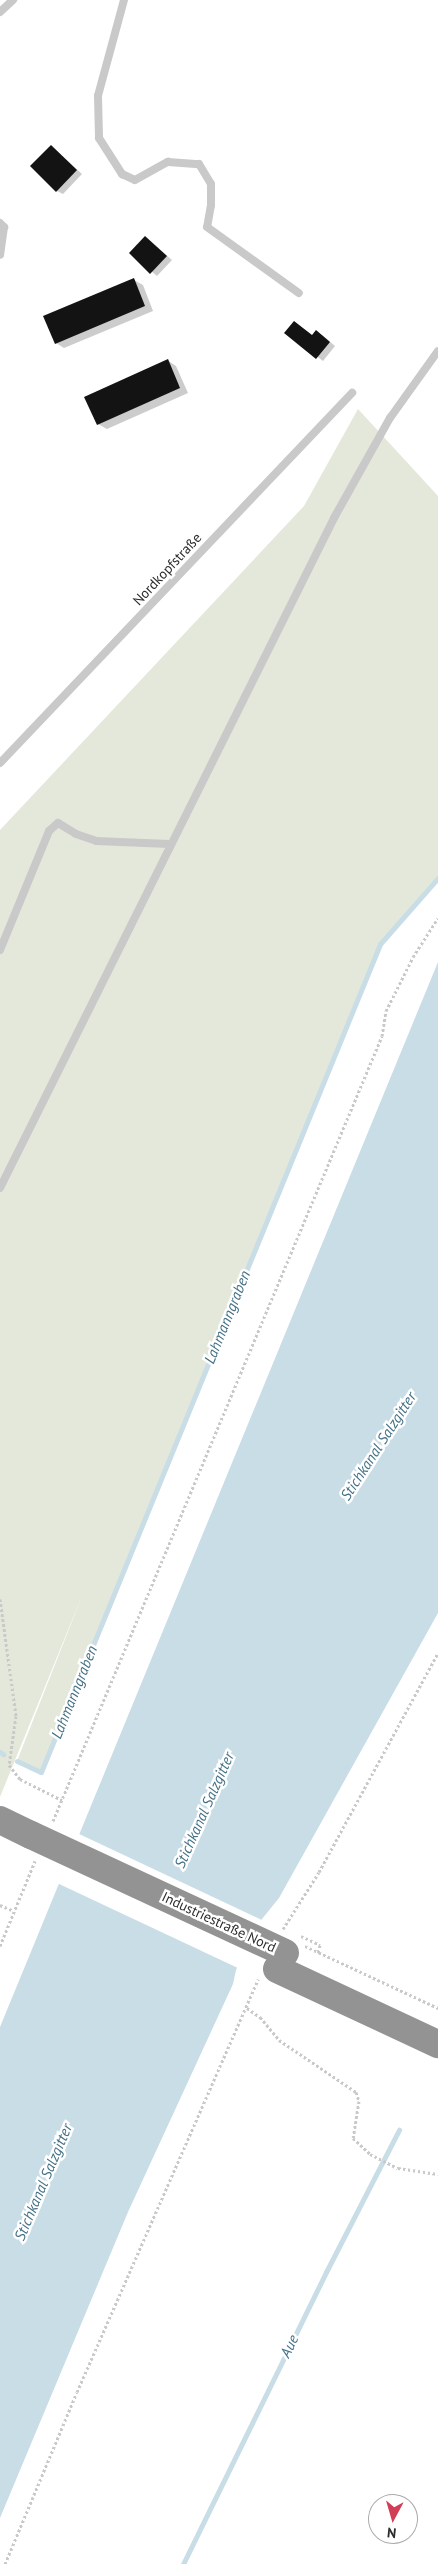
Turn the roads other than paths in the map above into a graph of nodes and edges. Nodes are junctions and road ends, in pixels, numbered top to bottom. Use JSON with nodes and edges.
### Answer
{"nodes":[{"id":1,"x":13,"y":0,"type":"edge"},
{"id":2,"x":124,"y":0,"type":"edge"},
{"id":3,"x":0,"y":12,"type":"edge"},
{"id":4,"x":0,"y":222,"type":"edge"},
{"id":5,"x":0,"y":255,"type":"edge"},
{"id":6,"x":299,"y":293,"type":"dead end"},
{"id":7,"x":438,"y":351,"type":"edge"},
{"id":8,"x":352,"y":393,"type":"dead end"},
{"id":9,"x":0,"y":763,"type":"edge"},
{"id":10,"x":169,"y":844,"type":"junction"},
{"id":11,"x":0,"y":950,"type":"edge"},
{"id":12,"x":0,"y":1188,"type":"edge"},
{"id":13,"x":0,"y":1820,"type":"edge"},
{"id":14,"x":29,"y":1841,"type":"edge"},
{"id":15,"x":284,"y":1946,"type":"junction"},
{"id":16,"x":438,"y":2024,"type":"edge"},
{"id":17,"x":438,"y":2044,"type":"edge"}],
"edges":[{"from":1,"to":3,"type":"lane"},
{"from":2,"to":6,"type":"lane"},
{"from":4,"to":5,"type":"lane"},
{"from":7,"to":10,"type":"lane"},
{"from":8,"to":9,"type":"lane","name":"Nordkopfstraße"},
{"from":10,"to":11,"type":"lane"},
{"from":10,"to":12,"type":"lane"},
{"from":13,"to":14,"type":"highway","name":"Industriestraße Nord"},
{"from":14,"to":15,"type":"highway","name":"Industriestraße Nord"},
{"from":15,"to":16,"type":"highway","name":"Industriestraße Nord"},
{"from":15,"to":17,"type":"highway","name":"Industriestraße Nord"}]}
